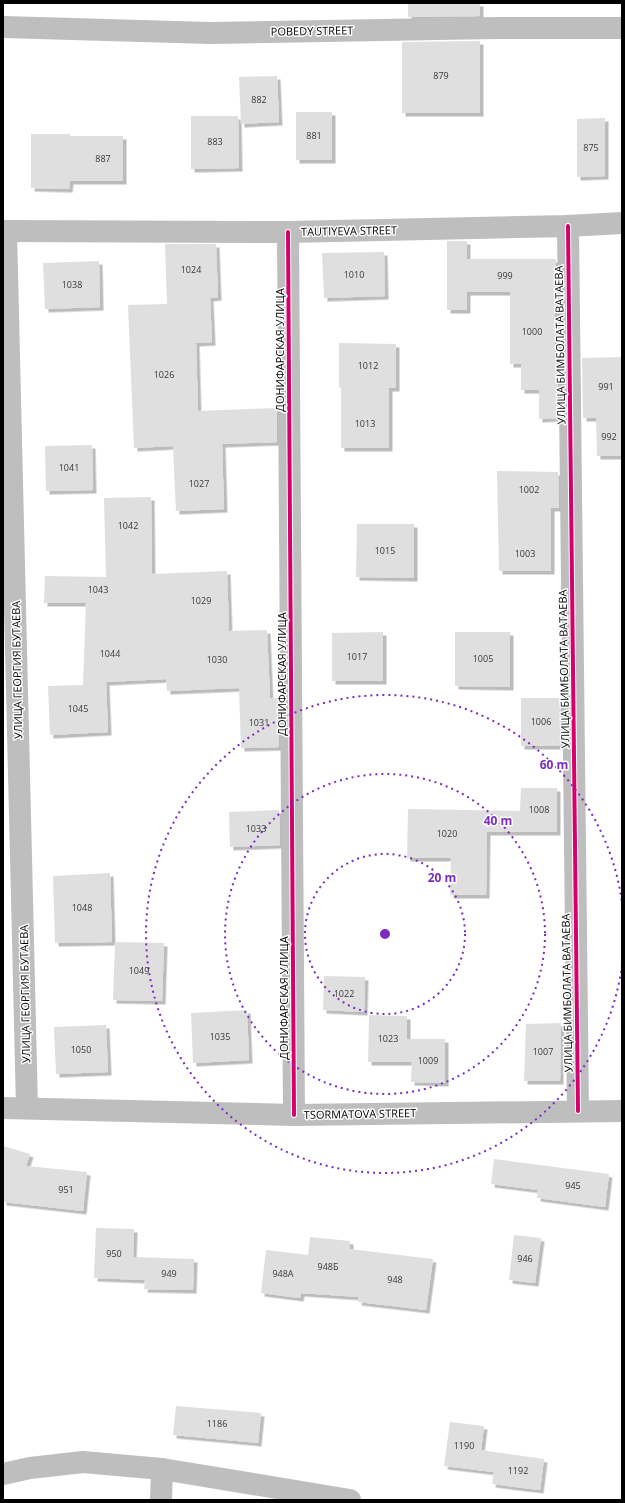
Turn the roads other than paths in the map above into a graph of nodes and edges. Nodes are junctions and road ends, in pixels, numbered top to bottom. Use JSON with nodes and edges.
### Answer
{"nodes":[{"id":1,"x":3,"y":27,"type":"edge"},
{"id":2,"x":622,"y":28,"type":"edge"},
{"id":3,"x":622,"y":223,"type":"edge"},
{"id":4,"x":568,"y":226,"type":"junction"},
{"id":5,"x":5,"y":231,"type":"edge"},
{"id":6,"x":288,"y":232,"type":"junction"},
{"id":7,"x":3,"y":1108,"type":"edge"},
{"id":8,"x":27,"y":1108,"type":"junction"},
{"id":9,"x":578,"y":1111,"type":"junction"},
{"id":10,"x":622,"y":1111,"type":"edge"},
{"id":11,"x":294,"y":1115,"type":"junction"},
{"id":12,"x":162,"y":1468,"type":"junction"},
{"id":13,"x":3,"y":1474,"type":"edge"},
{"id":14,"x":161,"y":1500,"type":"edge"},
{"id":15,"x":350,"y":1500,"type":"edge"}],
"edges":[{"from":1,"to":2,"type":"street","name":"POBEDY STREET"},
{"from":3,"to":4,"type":"street","name":"TAUTIYEVA STREET"},
{"from":4,"to":6,"type":"street","name":"TAUTIYEVA STREET"},
{"from":4,"to":9,"type":"street","name":"УЛИЦА БИМБОЛАТА ВАТАЕВА"},
{"from":5,"to":6,"type":"street","name":"TAUTIYEVA STREET"},
{"from":5,"to":8,"type":"street","name":"УЛИЦА ГЕОРГИЯ БУТАЕВА"},
{"from":6,"to":11,"type":"street","name":"ДОНИФАРСКАЯ УЛИЦА"},
{"from":7,"to":8,"type":"street","name":"TSORMATOVA STREET"},
{"from":8,"to":11,"type":"street","name":"TSORMATOVA STREET"},
{"from":9,"to":10,"type":"street","name":"TSORMATOVA STREET"},
{"from":9,"to":11,"type":"street","name":"TSORMATOVA STREET"},
{"from":12,"to":13,"type":"street"},
{"from":12,"to":14,"type":"street"},
{"from":12,"to":15,"type":"street"}]}
